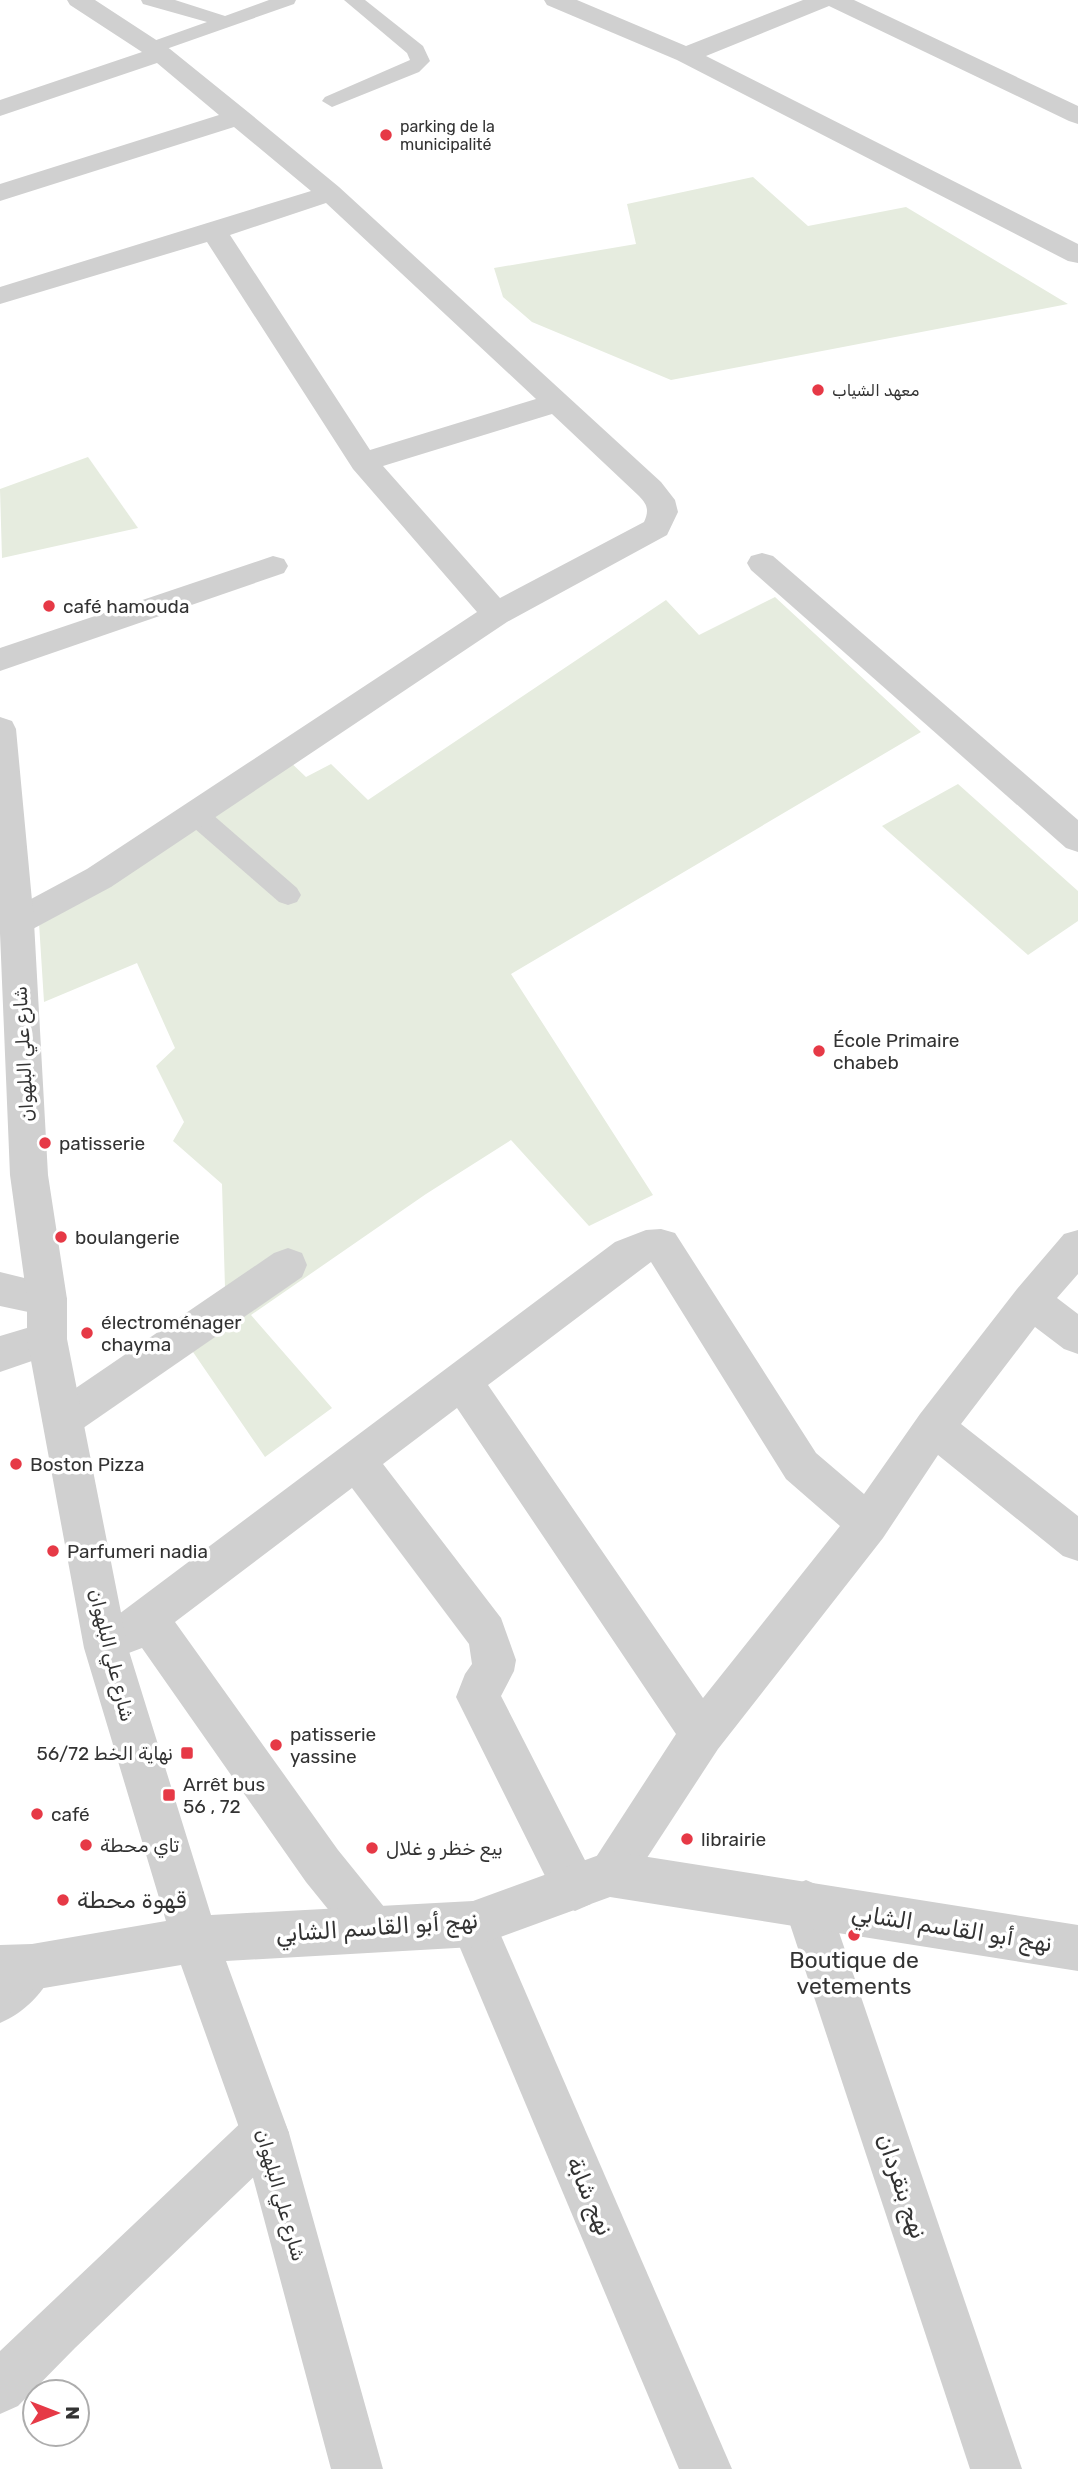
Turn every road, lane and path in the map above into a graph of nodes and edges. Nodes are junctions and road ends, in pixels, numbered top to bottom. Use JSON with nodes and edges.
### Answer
{"nodes":[{"id":1,"x":79,"y":0,"type":"edge"},
{"id":2,"x":150,"y":0,"type":"edge"},
{"id":3,"x":287,"y":0,"type":"edge"},
{"id":4,"x":353,"y":0,"type":"edge"},
{"id":5,"x":556,"y":0,"type":"edge"},
{"id":6,"x":824,"y":0,"type":"edge"},
{"id":7,"x":835,"y":0,"type":"edge"},
{"id":8,"x":225,"y":22,"type":"junction"},
{"id":9,"x":156,"y":51,"type":"junction"},
{"id":10,"x":686,"y":55,"type":"junction"},
{"id":11,"x":332,"y":101,"type":"dead end"},
{"id":12,"x":0,"y":108,"type":"edge"},
{"id":13,"x":1078,"y":116,"type":"edge"},
{"id":14,"x":239,"y":117,"type":"junction"},
{"id":15,"x":0,"y":193,"type":"edge"},
{"id":16,"x":330,"y":193,"type":"junction"},
{"id":17,"x":214,"y":232,"type":"junction"},
{"id":18,"x":1078,"y":254,"type":"edge"},
{"id":19,"x":0,"y":296,"type":"edge"},
{"id":20,"x":556,"y":403,"type":"junction"},
{"id":21,"x":363,"y":461,"type":"junction"},
{"id":22,"x":762,"y":563,"type":"dead end"},
{"id":23,"x":273,"y":566,"type":"dead end"},
{"id":24,"x":496,"y":614,"type":"junction"},
{"id":25,"x":0,"y":660,"type":"edge"},
{"id":26,"x":0,"y":729,"type":"edge"},
{"id":27,"x":196,"y":815,"type":"junction"},
{"id":28,"x":1078,"y":839,"type":"edge"},
{"id":29,"x":5,"y":841,"type":"edge"},
{"id":30,"x":288,"y":895,"type":"dead end"},
{"id":31,"x":17,"y":922,"type":"junction"},
{"id":32,"x":1078,"y":1246,"type":"edge"},
{"id":33,"x":288,"y":1265,"type":"dead end"},
{"id":34,"x":0,"y":1289,"type":"edge"},
{"id":35,"x":1031,"y":1301,"type":"junction"},
{"id":36,"x":47,"y":1319,"type":"junction"},
{"id":37,"x":1078,"y":1337,"type":"edge"},
{"id":38,"x":0,"y":1354,"type":"edge"},
{"id":39,"x":461,"y":1384,"type":"junction"},
{"id":40,"x":62,"y":1420,"type":"junction"},
{"id":41,"x":934,"y":1427,"type":"junction"},
{"id":42,"x":355,"y":1460,"type":"junction"},
{"id":43,"x":868,"y":1524,"type":"junction"},
{"id":44,"x":1078,"y":1542,"type":"edge"},
{"id":45,"x":147,"y":1618,"type":"junction"},
{"id":46,"x":106,"y":1648,"type":"junction"},
{"id":47,"x":702,"y":1734,"type":"junction"},
{"id":48,"x":592,"y":1881,"type":"junction"},
{"id":49,"x":806,"y":1903,"type":"junction"},
{"id":50,"x":473,"y":1924,"type":"junction"},
{"id":51,"x":373,"y":1929,"type":"junction"},
{"id":52,"x":195,"y":1939,"type":"junction"},
{"id":53,"x":1078,"y":1948,"type":"edge"},
{"id":54,"x":16,"y":1968,"type":"edge"},
{"id":55,"x":0,"y":1999,"type":"edge"},
{"id":56,"x":265,"y":2133,"type":"junction"},
{"id":57,"x":0,"y":2388,"type":"edge"},
{"id":58,"x":357,"y":2469,"type":"edge"},
{"id":59,"x":706,"y":2469,"type":"edge"},
{"id":60,"x":996,"y":2469,"type":"edge"}],
"edges":[{"from":1,"to":9,"type":"street"},
{"from":2,"to":8,"type":"lane"},
{"from":3,"to":8,"type":"lane"},
{"from":4,"to":11,"type":"lane"},
{"from":5,"to":10,"type":"street"},
{"from":6,"to":10,"type":"street"},
{"from":7,"to":13,"type":"street"},
{"from":8,"to":9,"type":"lane"},
{"from":9,"to":12,"type":"street"},
{"from":9,"to":14,"type":"street"},
{"from":10,"to":18,"type":"street"},
{"from":14,"to":15,"type":"street"},
{"from":14,"to":16,"type":"street"},
{"from":16,"to":17,"type":"street"},
{"from":16,"to":20,"type":"street"},
{"from":17,"to":19,"type":"street"},
{"from":17,"to":21,"type":"street"},
{"from":20,"to":21,"type":"street"},
{"from":20,"to":24,"type":"street"},
{"from":21,"to":24,"type":"street"},
{"from":22,"to":28,"type":"street"},
{"from":23,"to":25,"type":"street"},
{"from":24,"to":27,"type":"street"},
{"from":26,"to":29,"type":"street","name":"شارع علي البلهوان"},
{"from":27,"to":30,"type":"lane"},
{"from":27,"to":31,"type":"street"},
{"from":29,"to":31,"type":"street","name":"شارع علي البلهوان"},
{"from":31,"to":36,"type":"street","name":"شارع علي البلهوان"},
{"from":32,"to":35,"type":"street"},
{"from":33,"to":40,"type":"street"},
{"from":34,"to":36,"type":"street"},
{"from":35,"to":37,"type":"street"},
{"from":35,"to":41,"type":"street"},
{"from":36,"to":38,"type":"street"},
{"from":36,"to":40,"type":"street","name":"شارع علي البلهوان"},
{"from":39,"to":42,"type":"street"},
{"from":39,"to":43,"type":"street"},
{"from":39,"to":47,"type":"street"},
{"from":40,"to":46,"type":"street","name":"شارع علي البلهوان"},
{"from":41,"to":43,"type":"street"},
{"from":41,"to":44,"type":"street"},
{"from":42,"to":45,"type":"street"},
{"from":42,"to":48,"type":"street"},
{"from":43,"to":47,"type":"street"},
{"from":45,"to":46,"type":"street"},
{"from":45,"to":51,"type":"street"},
{"from":46,"to":52,"type":"street","name":"شارع علي البلهوان"},
{"from":47,"to":48,"type":"street"},
{"from":48,"to":49,"type":"street","name":"نهج أبو القاسم الشابي"},
{"from":48,"to":50,"type":"street","name":"نهج أبو القاسم الشابي"},
{"from":49,"to":53,"type":"street","name":"نهج أبو القاسم الشابي"},
{"from":49,"to":60,"type":"street","name":"نهج بنقردان"},
{"from":50,"to":51,"type":"street","name":"نهج أبو القاسم الشابي"},
{"from":50,"to":59,"type":"street","name":"نهج شابة"},
{"from":51,"to":52,"type":"street","name":"نهج أبو القاسم الشابي"},
{"from":52,"to":54,"type":"street","name":"نهج أبو القاسم الشابي"},
{"from":52,"to":56,"type":"street","name":"شارع علي البلهوان"},
{"from":54,"to":55,"type":"street"},
{"from":56,"to":57,"type":"street"},
{"from":56,"to":58,"type":"street","name":"شارع علي البلهوان"}]}
